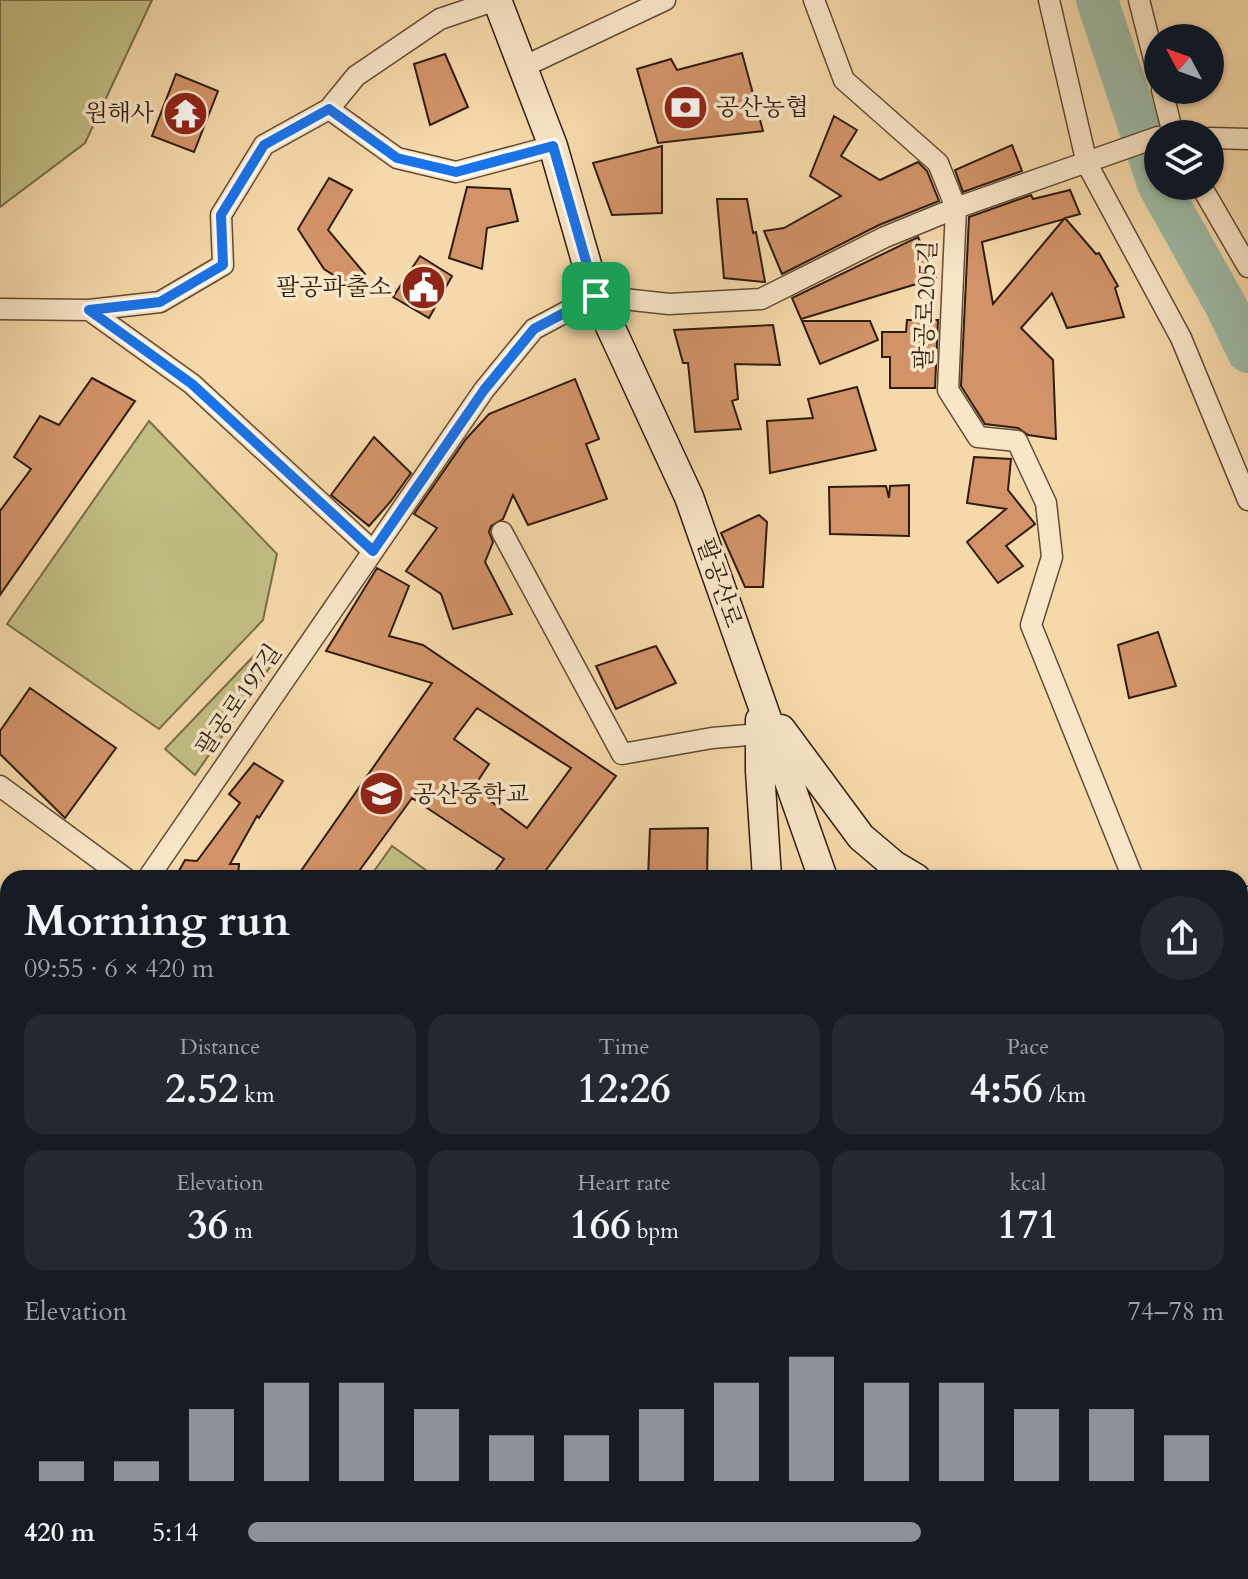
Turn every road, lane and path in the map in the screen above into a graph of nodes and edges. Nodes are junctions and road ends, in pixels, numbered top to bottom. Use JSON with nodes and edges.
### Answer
{"nodes":[{"id":1,"x":497,"y":0,"type":"edge"},
{"id":2,"x":665,"y":0,"type":"edge"},
{"id":3,"x":814,"y":0,"type":"edge"},
{"id":4,"x":1049,"y":0,"type":"edge"},
{"id":5,"x":1139,"y":0,"type":"edge"},
{"id":6,"x":1145,"y":24,"type":"edge"},
{"id":7,"x":523,"y":67,"type":"junction"},
{"id":8,"x":329,"y":109,"type":"junction"},
{"id":9,"x":1224,"y":138,"type":"edge"},
{"id":10,"x":1248,"y":139,"type":"edge"},
{"id":11,"x":1144,"y":142,"type":"edge"},
{"id":12,"x":553,"y":146,"type":"junction"},
{"id":13,"x":1092,"y":160,"type":"junction"},
{"id":14,"x":1209,"y":200,"type":"edge"},
{"id":15,"x":956,"y":208,"type":"junction"},
{"id":16,"x":1248,"y":267,"type":"edge"},
{"id":17,"x":596,"y":296,"type":"junction"},
{"id":18,"x":0,"y":309,"type":"edge"},
{"id":19,"x":89,"y":310,"type":"junction"},
{"id":20,"x":1248,"y":500,"type":"edge"},
{"id":21,"x":502,"y":532,"type":"dead end"},
{"id":22,"x":373,"y":551,"type":"junction"},
{"id":23,"x":760,"y":699,"type":"junction"},
{"id":24,"x":760,"y":734,"type":"junction"},
{"id":25,"x":0,"y":786,"type":"edge"},
{"id":26,"x":114,"y":870,"type":"edge"},
{"id":27,"x":154,"y":870,"type":"edge"},
{"id":28,"x":767,"y":870,"type":"edge"},
{"id":29,"x":820,"y":870,"type":"edge"},
{"id":30,"x":902,"y":870,"type":"edge"},
{"id":31,"x":1130,"y":870,"type":"edge"}],
"edges":[{"from":1,"to":7,"type":"main road","name":"팔공산로"},
{"from":1,"to":8,"type":"street"},
{"from":2,"to":7,"type":"street"},
{"from":3,"to":15,"type":"street","name":"팔공로205길"},
{"from":4,"to":13,"type":"street"},
{"from":5,"to":6,"type":"street"},
{"from":7,"to":12,"type":"main road","name":"팔공산로"},
{"from":8,"to":12,"type":"street"},
{"from":8,"to":19,"type":"street"},
{"from":9,"to":10,"type":"street"},
{"from":11,"to":13,"type":"street"},
{"from":12,"to":17,"type":"main road","name":"팔공산로"},
{"from":13,"to":15,"type":"street"},
{"from":13,"to":20,"type":"street"},
{"from":14,"to":16,"type":"street"},
{"from":15,"to":17,"type":"street"},
{"from":15,"to":31,"type":"street","name":"팔공로205길"},
{"from":17,"to":22,"type":"street","name":"팔공로197길"},
{"from":17,"to":23,"type":"main road","name":"팔공산로"},
{"from":18,"to":19,"type":"street"},
{"from":19,"to":22,"type":"street"},
{"from":21,"to":24,"type":"street"},
{"from":22,"to":27,"type":"street","name":"팔공로197길"},
{"from":23,"to":24,"type":"main road"},
{"from":23,"to":29,"type":"main road","name":"팔공산로"},
{"from":23,"to":30,"type":"main road"},
{"from":24,"to":28,"type":"main road"},
{"from":25,"to":26,"type":"street"}]}
